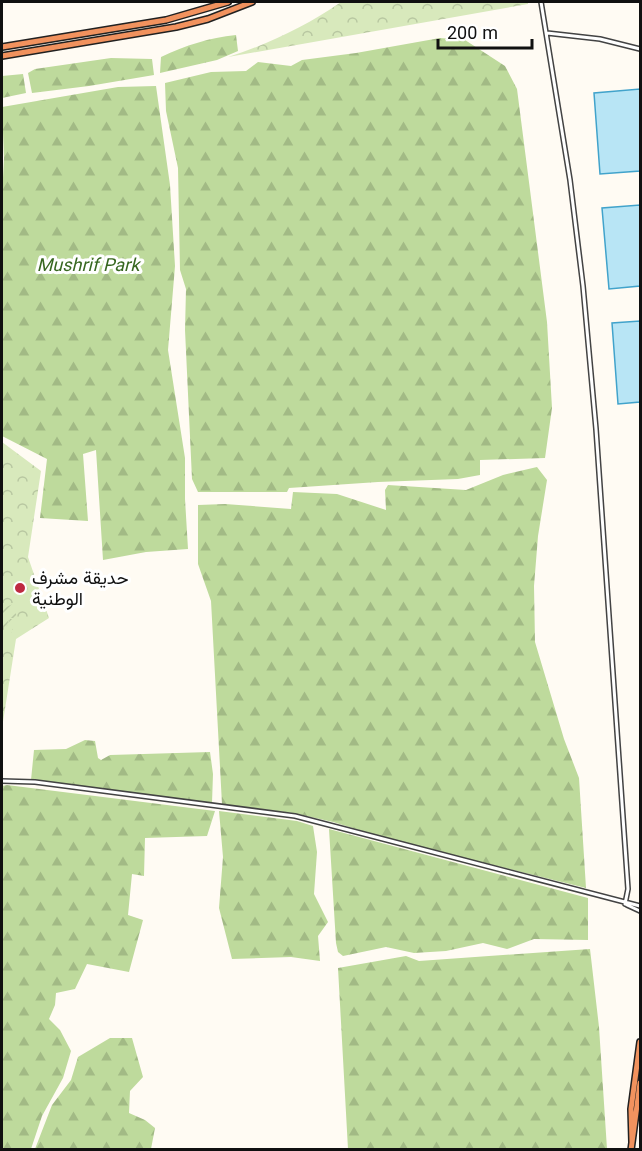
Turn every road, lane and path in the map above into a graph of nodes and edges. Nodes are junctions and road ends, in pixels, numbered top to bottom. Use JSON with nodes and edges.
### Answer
{"nodes":[{"id":1,"x":228,"y":2,"type":"edge"},
{"id":2,"x":252,"y":2,"type":"edge"},
{"id":3,"x":541,"y":2,"type":"edge"},
{"id":4,"x":547,"y":33,"type":"junction"},
{"id":5,"x":3,"y":47,"type":"edge"},
{"id":6,"x":640,"y":49,"type":"edge"},
{"id":7,"x":2,"y":56,"type":"edge"},
{"id":8,"x":2,"y":781,"type":"edge"},
{"id":9,"x":625,"y":904,"type":"junction"},
{"id":10,"x":640,"y":906,"type":"edge"},
{"id":11,"x":640,"y":911,"type":"edge"},
{"id":12,"x":640,"y":1042,"type":"edge"},
{"id":13,"x":640,"y":1083,"type":"edge"},
{"id":14,"x":632,"y":1142,"type":"junction"},
{"id":15,"x":631,"y":1149,"type":"edge"}],
"edges":[{"from":1,"to":5,"type":"highway"},
{"from":2,"to":7,"type":"highway"},
{"from":3,"to":4,"type":"street"},
{"from":4,"to":6,"type":"street"},
{"from":4,"to":9,"type":"street"},
{"from":8,"to":9,"type":"street"},
{"from":9,"to":10,"type":"street"},
{"from":9,"to":11,"type":"street"},
{"from":12,"to":14,"type":"highway"},
{"from":13,"to":14,"type":"highway"},
{"from":14,"to":15,"type":"highway"}]}
